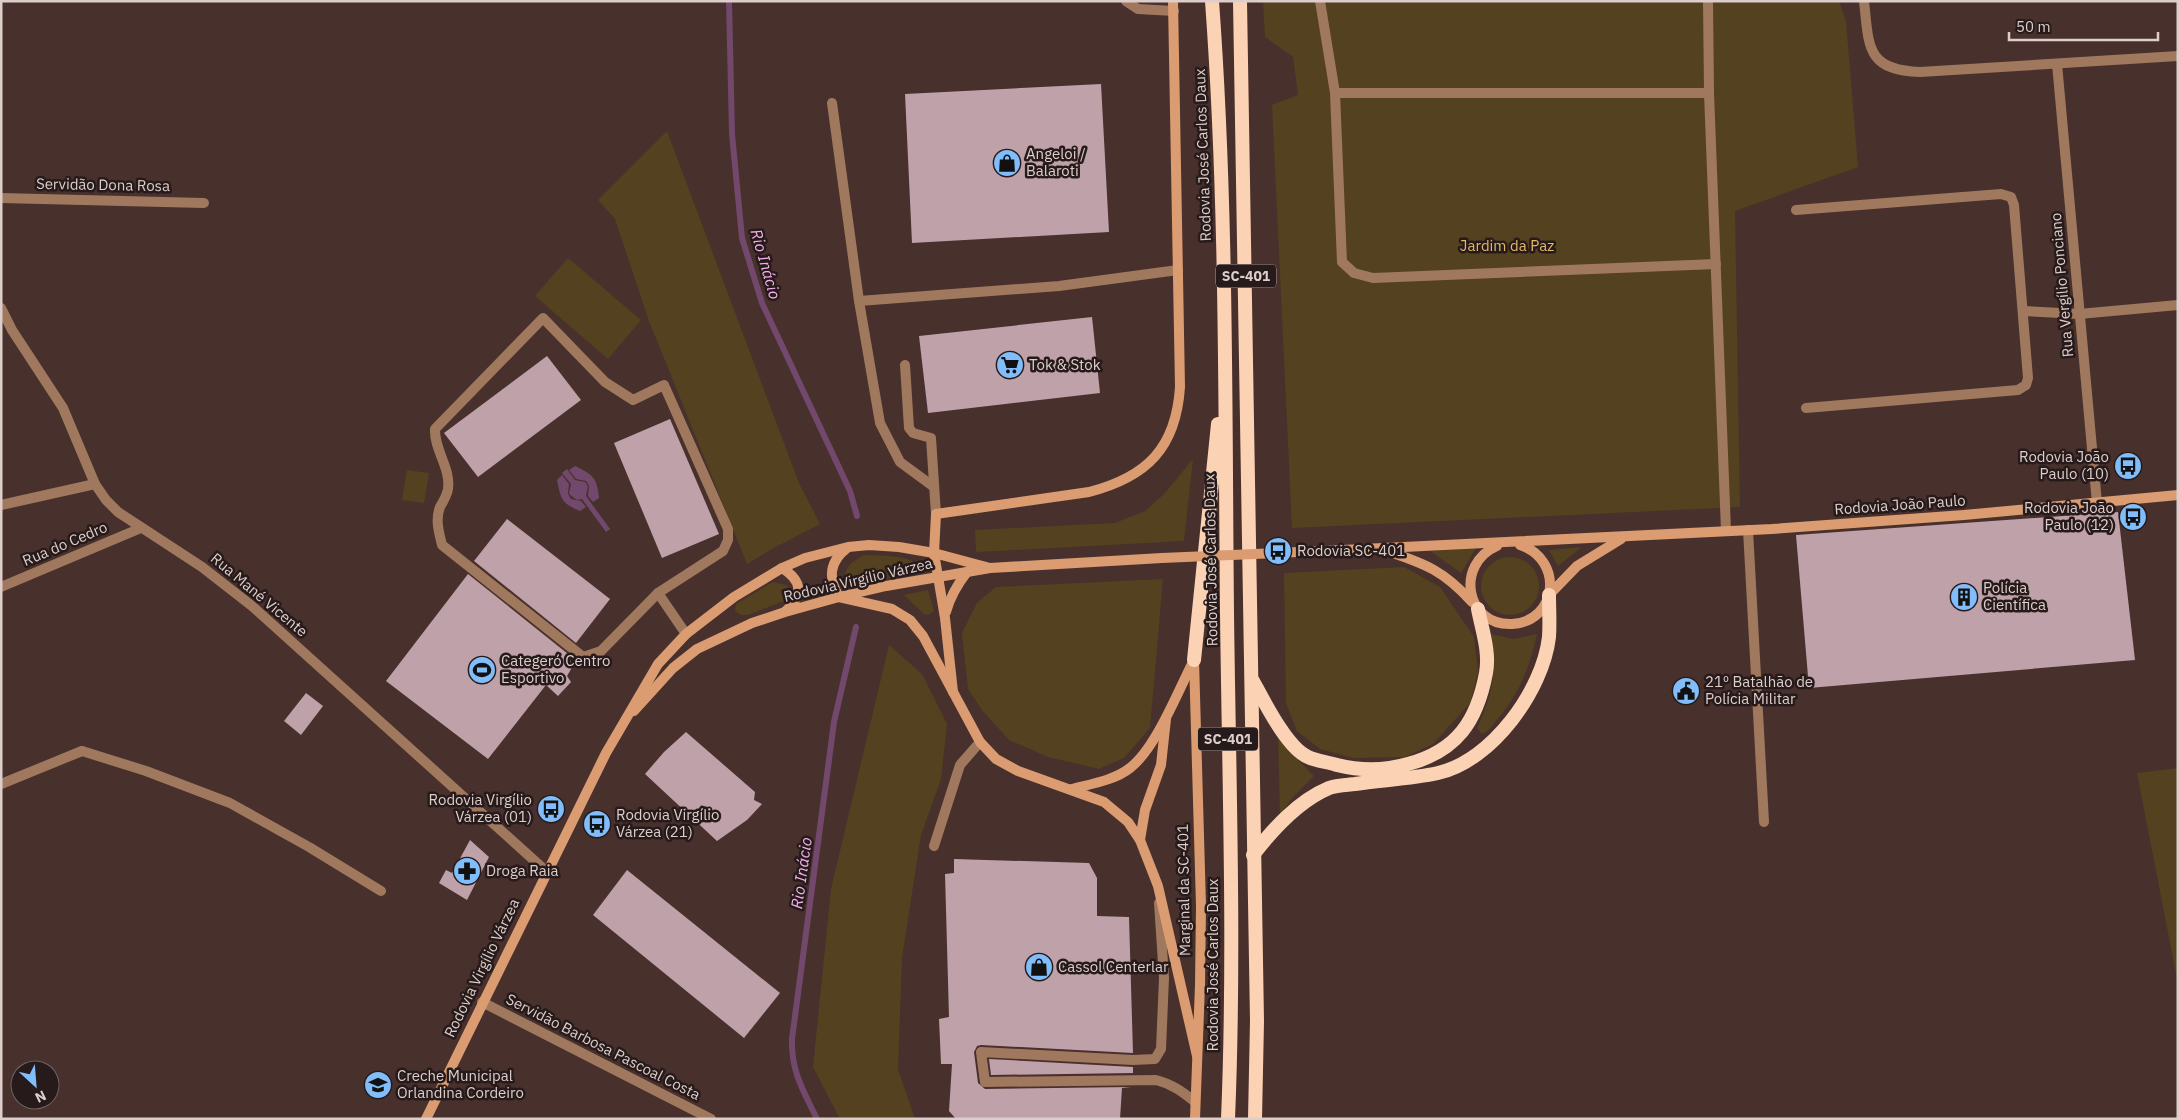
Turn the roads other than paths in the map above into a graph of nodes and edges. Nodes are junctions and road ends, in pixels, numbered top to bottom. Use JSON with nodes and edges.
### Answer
{"nodes":[{"id":1,"x":1126,"y":1,"type":"edge"},
{"id":2,"x":1212,"y":1,"type":"edge"},
{"id":3,"x":1240,"y":1,"type":"edge"},
{"id":4,"x":1320,"y":1,"type":"edge"},
{"id":5,"x":1708,"y":1,"type":"edge"},
{"id":6,"x":1864,"y":1,"type":"edge"},
{"id":7,"x":1173,"y":6,"type":"edge"},
{"id":8,"x":2178,"y":56,"type":"edge"},
{"id":9,"x":2057,"y":64,"type":"junction"},
{"id":10,"x":1335,"y":93,"type":"junction"},
{"id":11,"x":1709,"y":94,"type":"junction"},
{"id":12,"x":832,"y":103,"type":"dead end"},
{"id":13,"x":1,"y":198,"type":"edge"},
{"id":14,"x":204,"y":203,"type":"dead end"},
{"id":15,"x":1796,"y":210,"type":"dead end"},
{"id":16,"x":1716,"y":264,"type":"junction"},
{"id":17,"x":1178,"y":270,"type":"junction"},
{"id":18,"x":860,"y":302,"type":"junction"},
{"id":19,"x":2178,"y":305,"type":"edge"},
{"id":20,"x":2,"y":311,"type":"edge"},
{"id":21,"x":2023,"y":311,"type":"junction"},
{"id":22,"x":2079,"y":314,"type":"junction"},
{"id":23,"x":1225,"y":359,"type":"junction"},
{"id":24,"x":905,"y":365,"type":"dead end"},
{"id":25,"x":1806,"y":408,"type":"dead end"},
{"id":26,"x":95,"y":484,"type":"junction"},
{"id":27,"x":934,"y":487,"type":"junction"},
{"id":28,"x":2178,"y":495,"type":"edge"},
{"id":29,"x":2097,"y":503,"type":"junction"},
{"id":30,"x":1,"y":504,"type":"edge"},
{"id":31,"x":936,"y":514,"type":"junction"},
{"id":32,"x":141,"y":528,"type":"junction"},
{"id":33,"x":1748,"y":530,"type":"junction"},
{"id":34,"x":1726,"y":531,"type":"junction"},
{"id":35,"x":1624,"y":538,"type":"junction"},
{"id":36,"x":1514,"y":543,"type":"junction"},
{"id":37,"x":1501,"y":544,"type":"junction"},
{"id":38,"x":848,"y":547,"type":"junction"},
{"id":39,"x":1379,"y":549,"type":"junction"},
{"id":40,"x":934,"y":553,"type":"junction"},
{"id":41,"x":782,"y":568,"type":"junction"},
{"id":42,"x":990,"y":568,"type":"junction"},
{"id":43,"x":967,"y":572,"type":"junction"},
{"id":44,"x":938,"y":576,"type":"junction"},
{"id":45,"x":1,"y":587,"type":"edge"},
{"id":46,"x":658,"y":593,"type":"junction"},
{"id":47,"x":1549,"y":595,"type":"junction"},
{"id":48,"x":839,"y":597,"type":"junction"},
{"id":49,"x":1478,"y":609,"type":"junction"},
{"id":50,"x":785,"y":612,"type":"junction"},
{"id":51,"x":945,"y":618,"type":"junction"},
{"id":52,"x":686,"y":634,"type":"junction"},
{"id":53,"x":1194,"y":660,"type":"junction"},
{"id":54,"x":1252,"y":678,"type":"junction"},
{"id":55,"x":953,"y":692,"type":"junction"},
{"id":56,"x":1166,"y":715,"type":"junction"},
{"id":57,"x":622,"y":725,"type":"junction"},
{"id":58,"x":980,"y":742,"type":"junction"},
{"id":59,"x":1,"y":784,"type":"edge"},
{"id":60,"x":1072,"y":789,"type":"junction"},
{"id":61,"x":1764,"y":822,"type":"dead end"},
{"id":62,"x":1140,"y":840,"type":"junction"},
{"id":63,"x":934,"y":846,"type":"dead end"},
{"id":64,"x":1253,"y":855,"type":"junction"},
{"id":65,"x":546,"y":872,"type":"junction"},
{"id":66,"x":1158,"y":886,"type":"junction"},
{"id":67,"x":382,"y":890,"type":"dead end"},
{"id":68,"x":482,"y":1002,"type":"junction"},
{"id":69,"x":1197,"y":1056,"type":"junction"},
{"id":70,"x":1195,"y":1102,"type":"junction"},
{"id":71,"x":426,"y":1119,"type":"edge"},
{"id":72,"x":711,"y":1119,"type":"edge"},
{"id":73,"x":1195,"y":1119,"type":"edge"},
{"id":74,"x":1228,"y":1119,"type":"edge"},
{"id":75,"x":1255,"y":1119,"type":"edge"}],
"edges":[{"from":1,"to":7,"type":"street"},
{"from":2,"to":23,"type":"highway","name":"Rodovia José Carlos Daux","number":"SC-401"},
{"from":3,"to":54,"type":"highway","number":"SC-401"},
{"from":4,"to":10,"type":"street"},
{"from":5,"to":11,"type":"street"},
{"from":6,"to":9,"type":"street"},
{"from":7,"to":17,"type":"main road"},
{"from":8,"to":9,"type":"street"},
{"from":9,"to":22,"type":"street","name":"Rua Vergílio Ponciano"},
{"from":10,"to":11,"type":"street"},
{"from":10,"to":16,"type":"street"},
{"from":11,"to":16,"type":"street"},
{"from":12,"to":18,"type":"street"},
{"from":13,"to":14,"type":"street","name":"Servidão Dona Rosa"},
{"from":15,"to":21,"type":"street"},
{"from":16,"to":34,"type":"street"},
{"from":17,"to":18,"type":"street"},
{"from":17,"to":31,"type":"main road"},
{"from":18,"to":27,"type":"street"},
{"from":19,"to":22,"type":"street"},
{"from":20,"to":26,"type":"street","name":"Rua Mané Vicente"},
{"from":21,"to":22,"type":"street"},
{"from":21,"to":25,"type":"street"},
{"from":22,"to":29,"type":"street","name":"Rua Vergílio Ponciano"},
{"from":23,"to":53,"type":"highway"},
{"from":23,"to":74,"type":"highway","name":"Rodovia José Carlos Daux","number":"SC-401"},
{"from":24,"to":27,"type":"street"},
{"from":26,"to":30,"type":"street"},
{"from":26,"to":32,"type":"street","name":"Rua Mané Vicente"},
{"from":27,"to":31,"type":"street"},
{"from":28,"to":29,"type":"main road","name":"Rodovia João Paulo"},
{"from":29,"to":33,"type":"main road","name":"Rodovia João Paulo"},
{"from":31,"to":40,"type":"main road"},
{"from":32,"to":45,"type":"street","name":"Rua do Cedro"},
{"from":32,"to":65,"type":"street","name":"Rua Mané Vicente"},
{"from":33,"to":34,"type":"main road","name":"Rodovia João Paulo"},
{"from":33,"to":61,"type":"street"},
{"from":34,"to":35,"type":"main road","name":"Rodovia João Paulo"},
{"from":35,"to":36,"type":"main road","name":"Rodovia João Paulo"},
{"from":35,"to":47,"type":"main road","name":"Rodovia João Paulo"},
{"from":36,"to":37,"type":"main road"},
{"from":36,"to":47,"type":"main road"},
{"from":37,"to":39,"type":"main road"},
{"from":37,"to":49,"type":"main road"},
{"from":38,"to":40,"type":"main road","name":"Rodovia Virgílio Várzea"},
{"from":38,"to":41,"type":"main road","name":"Rodovia Virgílio Várzea"},
{"from":38,"to":48,"type":"main road"},
{"from":39,"to":42,"type":"main road","name":"Rodovia Virgílio Várzea","bridge":true},
{"from":39,"to":49,"type":"main road"},
{"from":40,"to":42,"type":"main road","name":"Rodovia Virgílio Várzea"},
{"from":40,"to":44,"type":"main road"},
{"from":41,"to":50,"type":"main road"},
{"from":41,"to":52,"type":"main road","name":"Rodovia Virgílio Várzea"},
{"from":42,"to":43,"type":"main road","name":"Rodovia Virgílio Várzea"},
{"from":43,"to":44,"type":"main road","name":"Rodovia Virgílio Várzea"},
{"from":43,"to":51,"type":"main road"},
{"from":44,"to":48,"type":"main road","name":"Rodovia Virgílio Várzea"},
{"from":44,"to":51,"type":"main road"},
{"from":46,"to":46,"type":"street"},
{"from":46,"to":52,"type":"street"},
{"from":47,"to":49,"type":"main road"},
{"from":47,"to":64,"type":"highway"},
{"from":48,"to":50,"type":"main road","name":"Rodovia Virgílio Várzea"},
{"from":48,"to":55,"type":"main road"},
{"from":49,"to":54,"type":"highway"},
{"from":50,"to":57,"type":"main road","name":"Rodovia Virgílio Várzea"},
{"from":51,"to":55,"type":"main road"},
{"from":52,"to":57,"type":"main road","name":"Rodovia Virgílio Várzea"},
{"from":53,"to":56,"type":"main road"},
{"from":53,"to":69,"type":"main road","name":"Marginal da SC-401"},
{"from":54,"to":64,"type":"highway","number":"SC-401"},
{"from":55,"to":58,"type":"main road"},
{"from":56,"to":60,"type":"main road"},
{"from":56,"to":62,"type":"main road"},
{"from":57,"to":65,"type":"main road","name":"Rodovia Virgílio Várzea"},
{"from":58,"to":60,"type":"main road"},
{"from":58,"to":63,"type":"street"},
{"from":59,"to":67,"type":"street"},
{"from":60,"to":62,"type":"main road"},
{"from":62,"to":66,"type":"main road"},
{"from":64,"to":75,"type":"highway","number":"SC-401"},
{"from":65,"to":68,"type":"main road","name":"Rodovia Virgílio Várzea"},
{"from":66,"to":69,"type":"main road"},
{"from":66,"to":70,"type":"street"},
{"from":68,"to":71,"type":"main road","name":"Rodovia Virgílio Várzea"},
{"from":68,"to":72,"type":"street","name":"Servidão Barbosa Pascoal Costa"},
{"from":69,"to":70,"type":"main road","name":"Marginal da SC-401"},
{"from":70,"to":73,"type":"main road","name":"Marginal da SC-401"}]}
